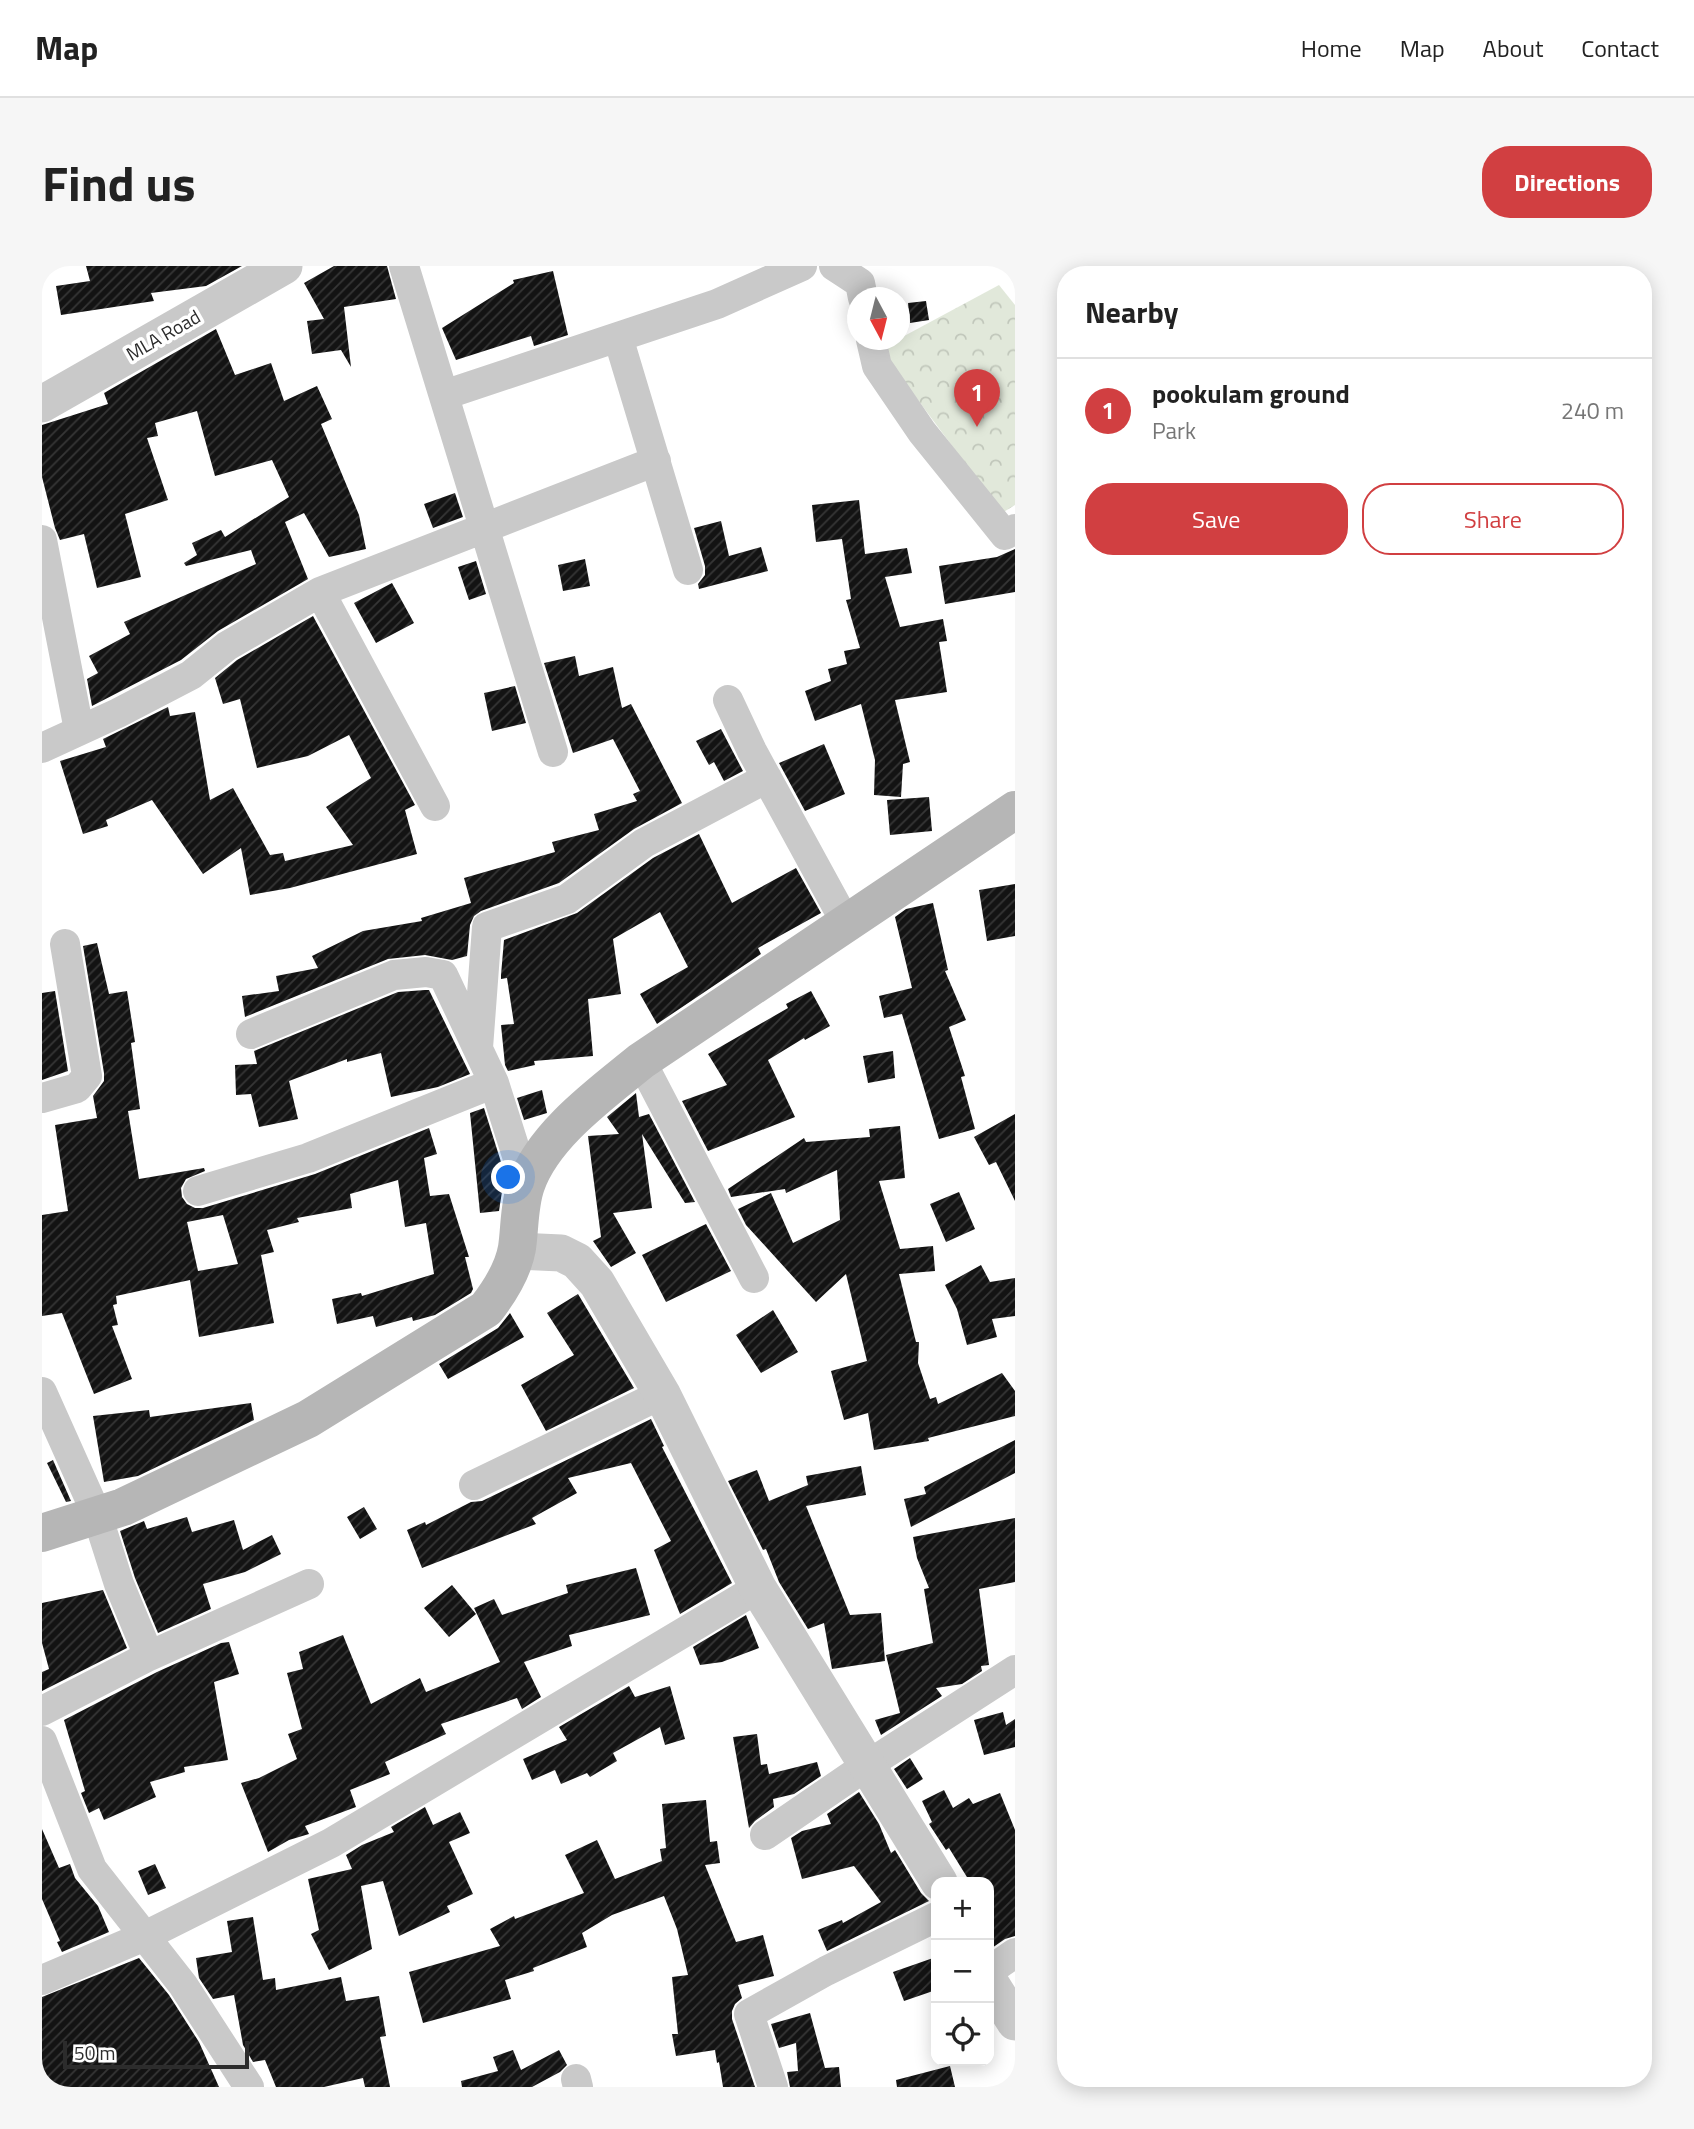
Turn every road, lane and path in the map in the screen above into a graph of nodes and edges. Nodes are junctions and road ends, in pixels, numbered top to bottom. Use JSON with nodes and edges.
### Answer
{"nodes":[{"id":1,"x":284,"y":266,"type":"edge"},
{"id":2,"x":404,"y":266,"type":"edge"},
{"id":3,"x":802,"y":266,"type":"edge"},
{"id":4,"x":834,"y":266,"type":"edge"},
{"id":5,"x":860,"y":282,"type":"edge"},
{"id":6,"x":618,"y":337,"type":"junction"},
{"id":7,"x":874,"y":350,"type":"edge"},
{"id":8,"x":444,"y":395,"type":"junction"},
{"id":9,"x":42,"y":404,"type":"edge"},
{"id":10,"x":656,"y":461,"type":"junction"},
{"id":11,"x":485,"y":529,"type":"junction"},
{"id":12,"x":1015,"y":529,"type":"edge"},
{"id":13,"x":42,"y":540,"type":"edge"},
{"id":14,"x":688,"y":570,"type":"dead end"},
{"id":15,"x":320,"y":592,"type":"junction"},
{"id":16,"x":728,"y":700,"type":"dead end"},
{"id":17,"x":79,"y":730,"type":"junction"},
{"id":18,"x":42,"y":748,"type":"edge"},
{"id":19,"x":553,"y":752,"type":"dead end"},
{"id":20,"x":767,"y":778,"type":"junction"},
{"id":21,"x":435,"y":806,"type":"dead end"},
{"id":22,"x":1015,"y":810,"type":"edge"},
{"id":23,"x":846,"y":923,"type":"junction"},
{"id":24,"x":65,"y":944,"type":"dead end"},
{"id":25,"x":251,"y":1034,"type":"dead end"},
{"id":26,"x":478,"y":1048,"type":"junction"},
{"id":27,"x":641,"y":1061,"type":"junction"},
{"id":28,"x":495,"y":1083,"type":"junction"},
{"id":29,"x":42,"y":1098,"type":"edge"},
{"id":30,"x":526,"y":1184,"type":"junction"},
{"id":31,"x":198,"y":1191,"type":"dead end"},
{"id":32,"x":517,"y":1251,"type":"junction"},
{"id":33,"x":754,"y":1278,"type":"dead end"},
{"id":34,"x":42,"y":1392,"type":"edge"},
{"id":35,"x":662,"y":1394,"type":"junction"},
{"id":36,"x":474,"y":1485,"type":"dead end"},
{"id":37,"x":97,"y":1515,"type":"junction"},
{"id":38,"x":42,"y":1533,"type":"edge"},
{"id":39,"x":309,"y":1584,"type":"dead end"},
{"id":40,"x":758,"y":1588,"type":"junction"},
{"id":41,"x":149,"y":1656,"type":"junction"},
{"id":42,"x":1015,"y":1670,"type":"edge"},
{"id":43,"x":42,"y":1711,"type":"edge"},
{"id":44,"x":42,"y":1741,"type":"edge"},
{"id":45,"x":866,"y":1766,"type":"junction"},
{"id":46,"x":765,"y":1835,"type":"dead end"},
{"id":47,"x":936,"y":1877,"type":"edge"},
{"id":48,"x":931,"y":1919,"type":"edge"},
{"id":49,"x":145,"y":1936,"type":"junction"},
{"id":50,"x":1015,"y":1953,"type":"edge"},
{"id":51,"x":994,"y":1968,"type":"edge"},
{"id":52,"x":42,"y":1980,"type":"edge"},
{"id":53,"x":994,"y":1989,"type":"edge"},
{"id":54,"x":1015,"y":2022,"type":"edge"},
{"id":55,"x":249,"y":2087,"type":"edge"},
{"id":56,"x":773,"y":2087,"type":"edge"}],
"edges":[{"from":1,"to":9,"type":"street","name":"MLA Road"},
{"from":2,"to":8,"type":"street"},
{"from":3,"to":6,"type":"street"},
{"from":4,"to":5,"type":"street"},
{"from":6,"to":8,"type":"street"},
{"from":6,"to":10,"type":"street"},
{"from":7,"to":12,"type":"street"},
{"from":8,"to":11,"type":"street"},
{"from":10,"to":11,"type":"street"},
{"from":10,"to":14,"type":"street"},
{"from":11,"to":15,"type":"street"},
{"from":11,"to":19,"type":"street"},
{"from":13,"to":17,"type":"street"},
{"from":15,"to":17,"type":"street"},
{"from":15,"to":21,"type":"street"},
{"from":16,"to":20,"type":"street"},
{"from":17,"to":18,"type":"street"},
{"from":20,"to":23,"type":"street"},
{"from":20,"to":26,"type":"street"},
{"from":22,"to":23,"type":"main road"},
{"from":23,"to":27,"type":"main road"},
{"from":24,"to":29,"type":"street"},
{"from":25,"to":26,"type":"street"},
{"from":26,"to":28,"type":"street"},
{"from":27,"to":30,"type":"main road"},
{"from":27,"to":33,"type":"street"},
{"from":28,"to":30,"type":"street"},
{"from":28,"to":31,"type":"street"},
{"from":30,"to":32,"type":"main road"},
{"from":32,"to":35,"type":"street"},
{"from":32,"to":37,"type":"main road"},
{"from":34,"to":37,"type":"street"},
{"from":35,"to":36,"type":"street"},
{"from":35,"to":40,"type":"street"},
{"from":37,"to":38,"type":"main road"},
{"from":37,"to":41,"type":"street"},
{"from":39,"to":41,"type":"street"},
{"from":40,"to":45,"type":"street"},
{"from":40,"to":49,"type":"street"},
{"from":41,"to":43,"type":"street"},
{"from":42,"to":45,"type":"street"},
{"from":44,"to":49,"type":"street"},
{"from":45,"to":46,"type":"street"},
{"from":45,"to":47,"type":"street"},
{"from":48,"to":56,"type":"street"},
{"from":49,"to":52,"type":"street"},
{"from":49,"to":55,"type":"street"},
{"from":50,"to":51,"type":"street"},
{"from":53,"to":54,"type":"street"}]}
